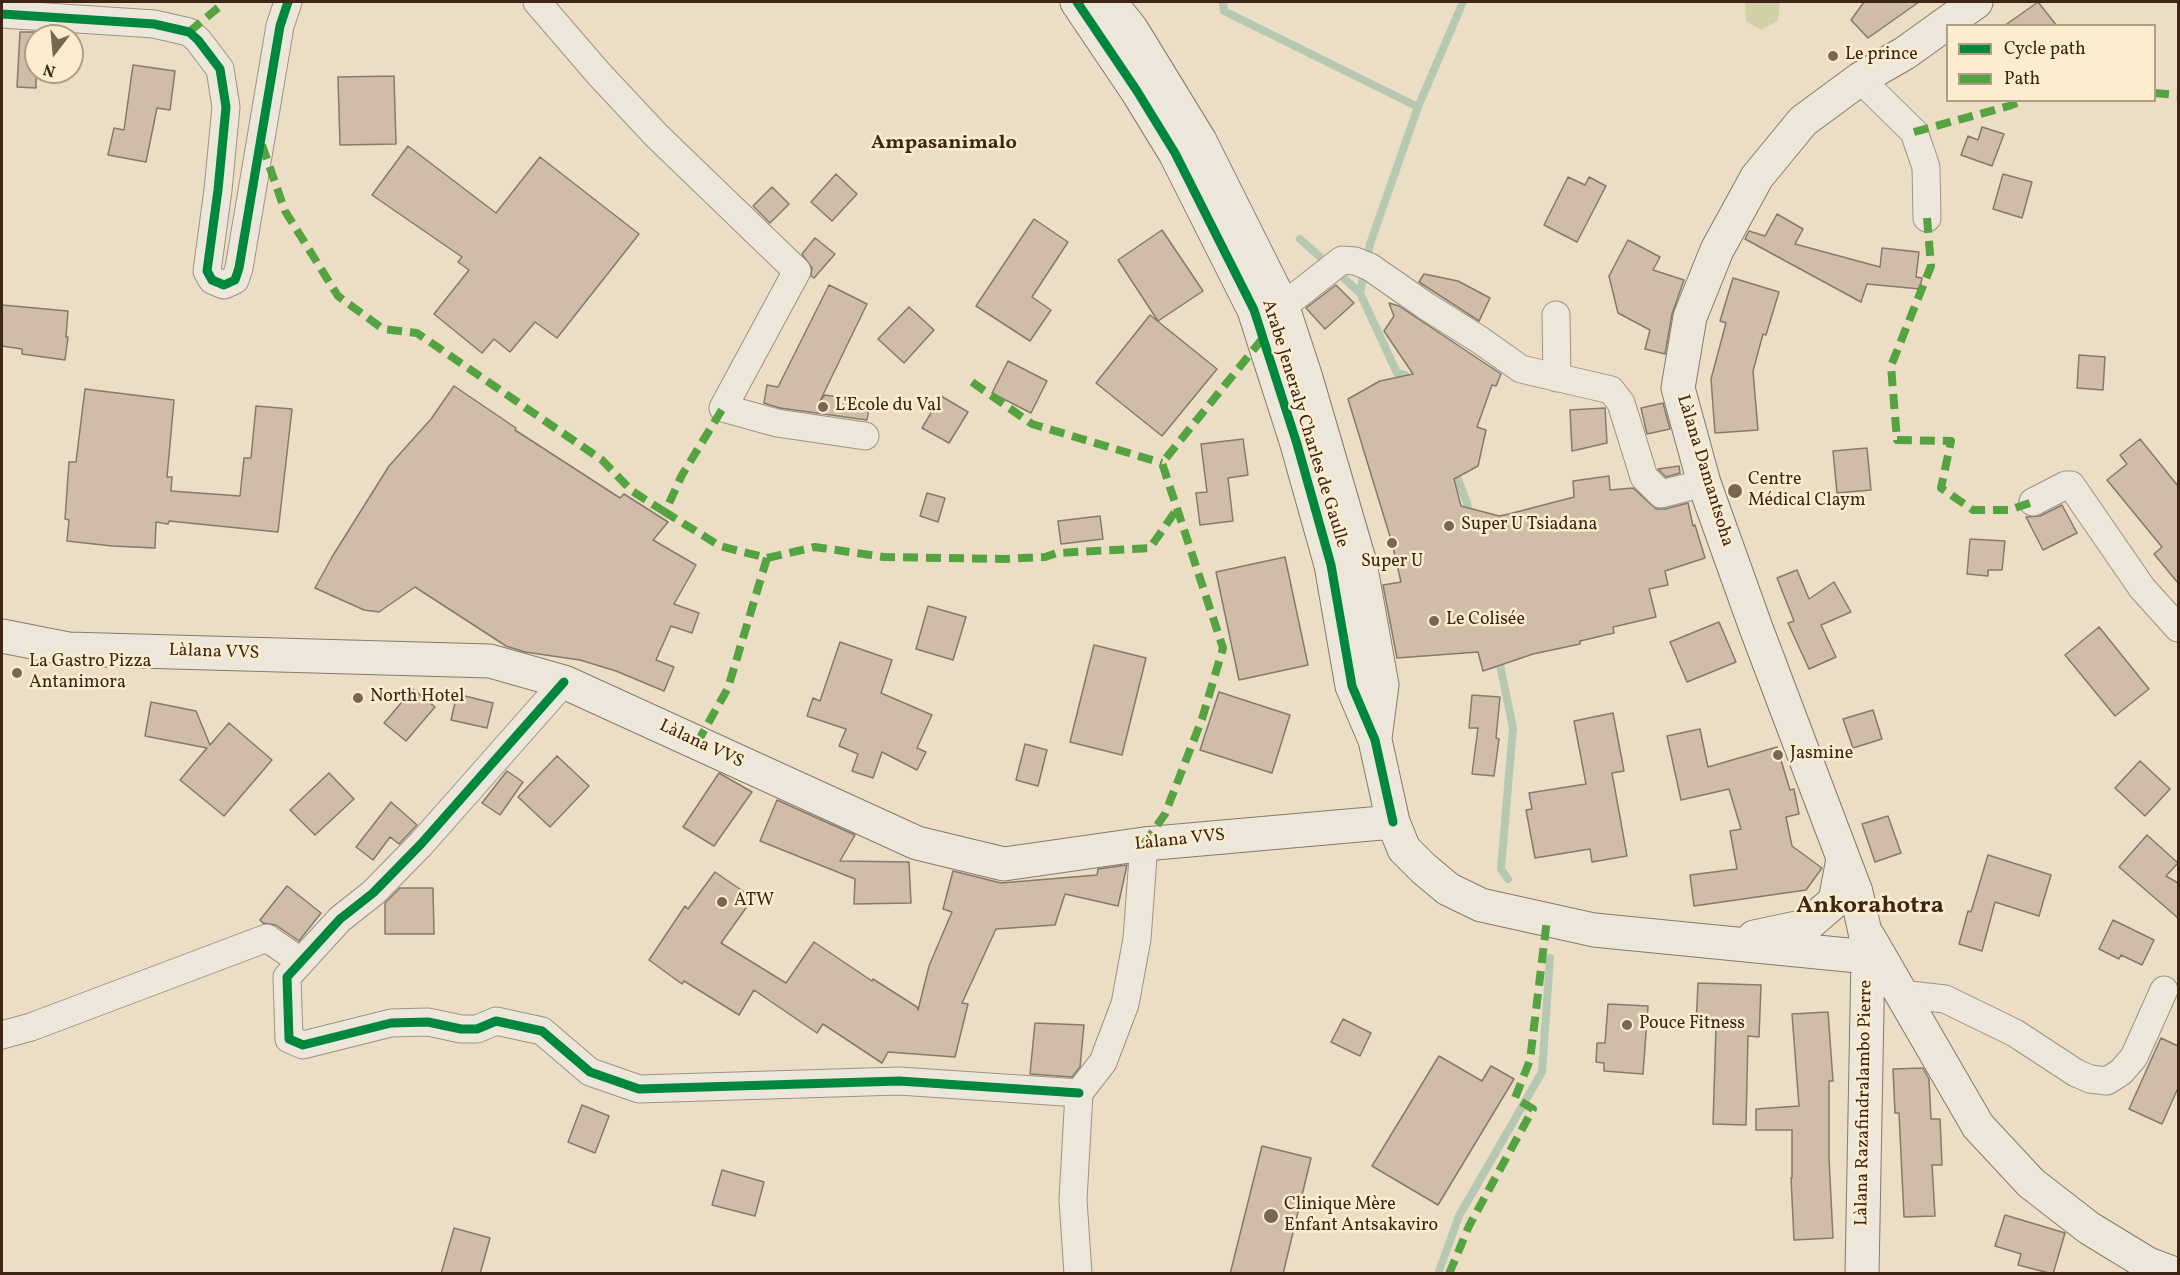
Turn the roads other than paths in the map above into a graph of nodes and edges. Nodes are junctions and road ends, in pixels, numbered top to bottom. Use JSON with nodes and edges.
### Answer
{"nodes":[{"id":1,"x":288,"y":2,"type":"edge"},
{"id":2,"x":537,"y":2,"type":"edge"},
{"id":3,"x":1077,"y":2,"type":"edge"},
{"id":4,"x":1110,"y":2,"type":"edge"},
{"id":5,"x":1976,"y":2,"type":"edge"},
{"id":6,"x":2,"y":14,"type":"edge"},
{"id":7,"x":1860,"y":79,"type":"junction"},
{"id":8,"x":1927,"y":218,"type":"dead end"},
{"id":9,"x":1282,"y":307,"type":"junction"},
{"id":10,"x":1556,"y":315,"type":"dead end"},
{"id":11,"x":1557,"y":378,"type":"junction"},
{"id":12,"x":865,"y":436,"type":"dead end"},
{"id":13,"x":1704,"y":483,"type":"junction"},
{"id":14,"x":2033,"y":502,"type":"dead end"},
{"id":15,"x":2178,"y":628,"type":"edge"},
{"id":16,"x":2,"y":636,"type":"edge"},
{"id":17,"x":564,"y":682,"type":"junction"},
{"id":18,"x":1375,"y":740,"type":"junction"},
{"id":19,"x":1393,"y":822,"type":"junction"},
{"id":20,"x":1144,"y":844,"type":"junction"},
{"id":21,"x":1843,"y":857,"type":"junction"},
{"id":22,"x":1753,"y":938,"type":"junction"},
{"id":23,"x":1694,"y":939,"type":"junction"},
{"id":24,"x":1866,"y":944,"type":"junction"},
{"id":25,"x":300,"y":961,"type":"junction"},
{"id":26,"x":2164,"y":990,"type":"dead end"},
{"id":27,"x":1901,"y":994,"type":"junction"},
{"id":28,"x":1867,"y":1002,"type":"junction"},
{"id":29,"x":2,"y":1035,"type":"edge"},
{"id":30,"x":1079,"y":1093,"type":"junction"},
{"id":31,"x":1078,"y":1274,"type":"edge"},
{"id":32,"x":1862,"y":1274,"type":"edge"},
{"id":33,"x":2175,"y":1274,"type":"edge"}],
"edges":[{"from":1,"to":6,"type":"street"},
{"from":2,"to":12,"type":"street"},
{"from":3,"to":18,"type":"main road","name":"Arabe Jeneraly Charles de Gaulle"},
{"from":4,"to":9,"type":"main road","name":"Arabe Jeneraly Charles de Gaulle"},
{"from":5,"to":7,"type":"main road","name":"Làlana Damantsoha"},
{"from":7,"to":8,"type":"street"},
{"from":7,"to":13,"type":"main road","name":"Làlana Damantsoha"},
{"from":9,"to":11,"type":"street"},
{"from":9,"to":18,"type":"main road","name":"Arabe Jeneraly Charles de Gaulle"},
{"from":10,"to":11,"type":"street"},
{"from":11,"to":13,"type":"street"},
{"from":13,"to":21,"type":"main road","name":"Làlana Damantsoha"},
{"from":14,"to":15,"type":"street"},
{"from":16,"to":17,"type":"main road","name":"Làlana VVS"},
{"from":17,"to":20,"type":"main road","name":"Làlana VVS"},
{"from":17,"to":25,"type":"street"},
{"from":18,"to":19,"type":"main road","name":"Arabe Jeneraly Charles de Gaulle"},
{"from":19,"to":20,"type":"main road","name":"Làlana VVS"},
{"from":19,"to":23,"type":"main road","name":"Arabe Jeneraly Charles de Gaulle"},
{"from":20,"to":30,"type":"street"},
{"from":21,"to":22,"type":"main road"},
{"from":21,"to":24,"type":"main road","name":"Làlana Damantsoha"},
{"from":22,"to":23,"type":"main road","name":"Arabe Jeneraly Charles de Gaulle"},
{"from":22,"to":24,"type":"main road","name":"Arabe Jeneraly Charles de Gaulle"},
{"from":23,"to":24,"type":"main road","name":"Arabe Jeneraly Charles de Gaulle"},
{"from":24,"to":27,"type":"main road"},
{"from":24,"to":28,"type":"main road","name":"Làlana Razafindralambo Pierre"},
{"from":25,"to":29,"type":"street"},
{"from":25,"to":30,"type":"street"},
{"from":26,"to":27,"type":"street"},
{"from":27,"to":28,"type":"main road"},
{"from":27,"to":33,"type":"main road"},
{"from":28,"to":32,"type":"main road","name":"Làlana Razafindralambo Pierre"},
{"from":30,"to":31,"type":"street"}]}
